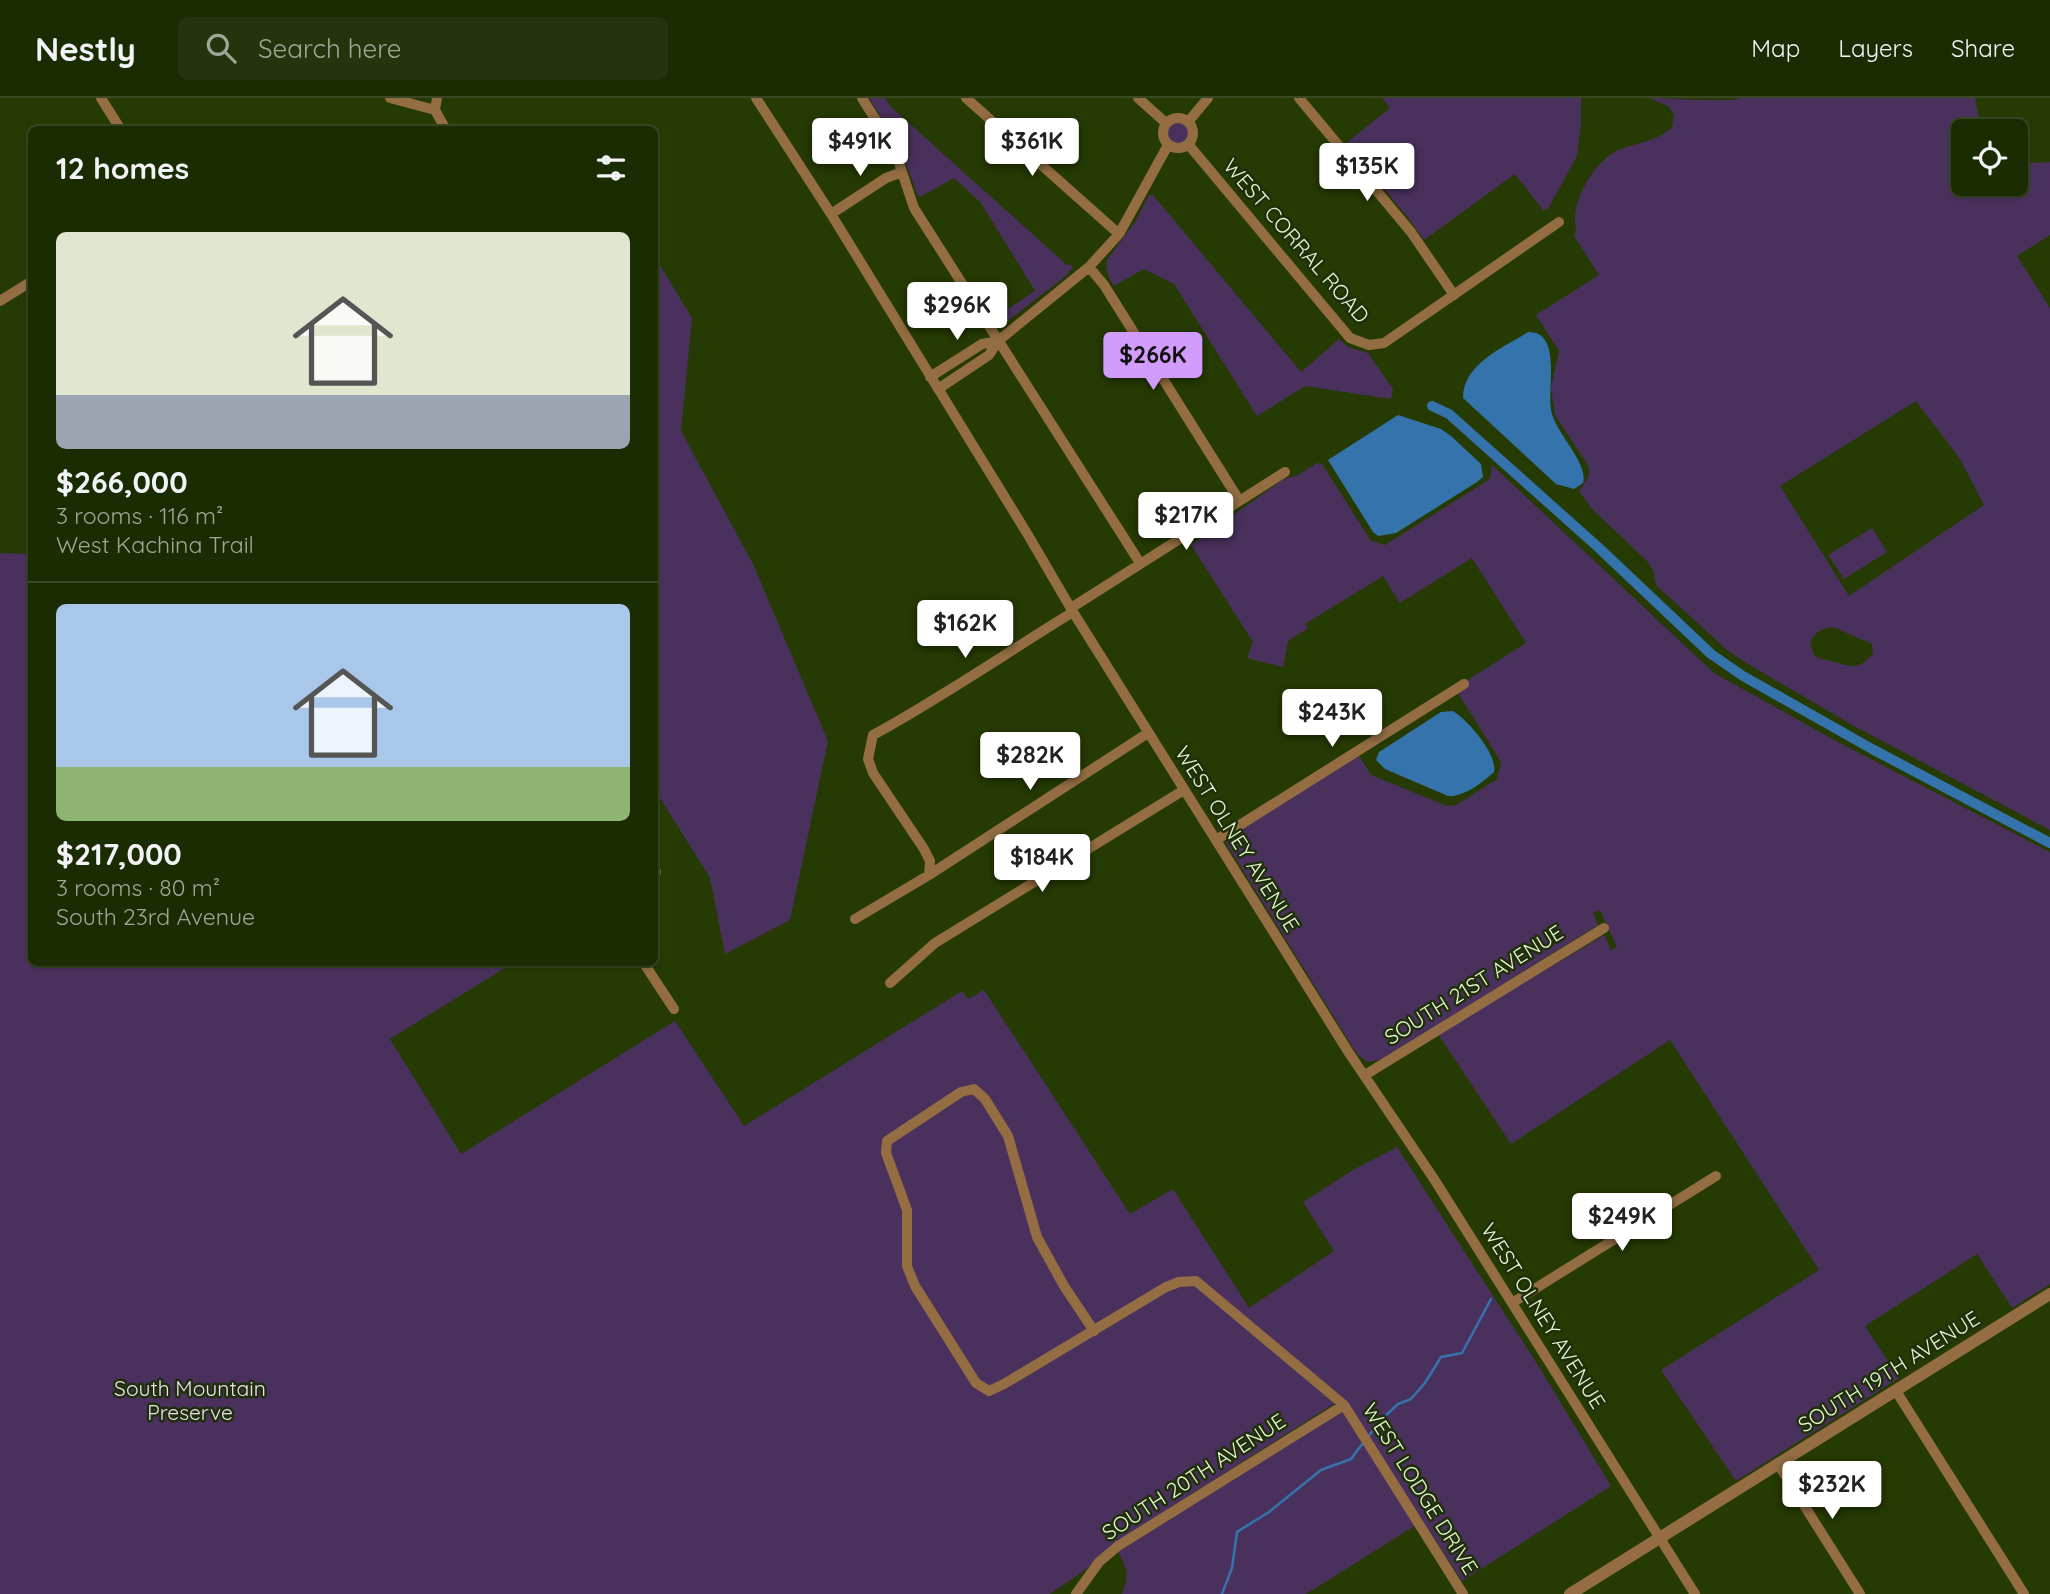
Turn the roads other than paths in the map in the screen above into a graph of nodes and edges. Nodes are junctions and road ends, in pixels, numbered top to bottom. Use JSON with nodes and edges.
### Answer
{"nodes":[{"id":1,"x":101,"y":98,"type":"edge"},
{"id":2,"x":390,"y":98,"type":"edge"},
{"id":3,"x":437,"y":98,"type":"edge"},
{"id":4,"x":756,"y":98,"type":"edge"},
{"id":5,"x":862,"y":98,"type":"edge"},
{"id":6,"x":966,"y":98,"type":"edge"},
{"id":7,"x":1138,"y":98,"type":"edge"},
{"id":8,"x":1208,"y":98,"type":"edge"},
{"id":9,"x":1299,"y":98,"type":"edge"},
{"id":10,"x":435,"y":110,"type":"junction"},
{"id":11,"x":1188,"y":122,"type":"junction"},
{"id":12,"x":1166,"y":123,"type":"junction"},
{"id":13,"x":118,"y":126,"type":"edge"},
{"id":14,"x":444,"y":126,"type":"edge"},
{"id":15,"x":1188,"y":144,"type":"junction"},
{"id":16,"x":1168,"y":145,"type":"junction"},
{"id":17,"x":902,"y":172,"type":"junction"},
{"id":18,"x":831,"y":214,"type":"junction"},
{"id":19,"x":1559,"y":222,"type":"dead end"},
{"id":20,"x":1119,"y":234,"type":"junction"},
{"id":21,"x":1090,"y":267,"type":"junction"},
{"id":22,"x":28,"y":284,"type":"edge"},
{"id":23,"x":1454,"y":295,"type":"junction"},
{"id":24,"x":0,"y":301,"type":"edge"},
{"id":25,"x":998,"y":341,"type":"junction"},
{"id":26,"x":966,"y":354,"type":"junction"},
{"id":27,"x":973,"y":366,"type":"junction"},
{"id":28,"x":930,"y":377,"type":"junction"},
{"id":29,"x":938,"y":389,"type":"junction"},
{"id":30,"x":1285,"y":471,"type":"dead end"},
{"id":31,"x":1239,"y":500,"type":"junction"},
{"id":32,"x":1140,"y":563,"type":"junction"},
{"id":33,"x":1072,"y":610,"type":"junction"},
{"id":34,"x":1464,"y":684,"type":"dead end"},
{"id":35,"x":1149,"y":733,"type":"junction"},
{"id":36,"x":1184,"y":790,"type":"junction"},
{"id":37,"x":1216,"y":840,"type":"junction"},
{"id":38,"x":929,"y":875,"type":"junction"},
{"id":39,"x":855,"y":919,"type":"dead end"},
{"id":40,"x":1604,"y":928,"type":"dead end"},
{"id":41,"x":646,"y":966,"type":"edge"},
{"id":42,"x":890,"y":983,"type":"dead end"},
{"id":43,"x":674,"y":1009,"type":"dead end"},
{"id":44,"x":1365,"y":1075,"type":"junction"},
{"id":45,"x":1716,"y":1176,"type":"dead end"},
{"id":46,"x":2050,"y":1294,"type":"edge"},
{"id":47,"x":1512,"y":1303,"type":"junction"},
{"id":48,"x":1094,"y":1331,"type":"junction"},
{"id":49,"x":1896,"y":1391,"type":"junction"},
{"id":50,"x":1344,"y":1405,"type":"junction"},
{"id":51,"x":1778,"y":1464,"type":"junction"},
{"id":52,"x":1659,"y":1538,"type":"junction"},
{"id":53,"x":1076,"y":1594,"type":"edge"},
{"id":54,"x":1463,"y":1594,"type":"edge"},
{"id":55,"x":1570,"y":1594,"type":"edge"},
{"id":56,"x":1695,"y":1594,"type":"edge"},
{"id":57,"x":1860,"y":1594,"type":"edge"},
{"id":58,"x":2024,"y":1594,"type":"edge"}],
"edges":[{"from":1,"to":13,"type":"street"},
{"from":2,"to":10,"type":"street"},
{"from":3,"to":10,"type":"street"},
{"from":4,"to":18,"type":"street","name":"WEST OLNEY AVENUE"},
{"from":5,"to":17,"type":"street"},
{"from":6,"to":20,"type":"street"},
{"from":7,"to":12,"type":"street"},
{"from":8,"to":11,"type":"street"},
{"from":9,"to":23,"type":"street"},
{"from":10,"to":14,"type":"street"},
{"from":11,"to":12,"type":"street"},
{"from":11,"to":15,"type":"street"},
{"from":12,"to":16,"type":"street"},
{"from":15,"to":16,"type":"street"},
{"from":15,"to":23,"type":"street","name":"WEST CORRAL ROAD"},
{"from":16,"to":20,"type":"street"},
{"from":17,"to":18,"type":"street"},
{"from":17,"to":25,"type":"street"},
{"from":18,"to":28,"type":"street","name":"WEST OLNEY AVENUE"},
{"from":19,"to":23,"type":"street"},
{"from":20,"to":21,"type":"street"},
{"from":21,"to":25,"type":"street"},
{"from":21,"to":31,"type":"street"},
{"from":22,"to":24,"type":"street"},
{"from":25,"to":26,"type":"street"},
{"from":25,"to":27,"type":"street"},
{"from":25,"to":32,"type":"street"},
{"from":26,"to":27,"type":"street"},
{"from":26,"to":28,"type":"street"},
{"from":27,"to":29,"type":"street"},
{"from":28,"to":29,"type":"street","name":"WEST OLNEY AVENUE"},
{"from":29,"to":33,"type":"street","name":"WEST OLNEY AVENUE"},
{"from":30,"to":31,"type":"street"},
{"from":31,"to":32,"type":"street"},
{"from":32,"to":33,"type":"street"},
{"from":33,"to":35,"type":"street","name":"WEST OLNEY AVENUE"},
{"from":33,"to":38,"type":"street"},
{"from":34,"to":37,"type":"street"},
{"from":35,"to":36,"type":"street","name":"WEST OLNEY AVENUE"},
{"from":35,"to":38,"type":"street"},
{"from":36,"to":37,"type":"street","name":"WEST OLNEY AVENUE"},
{"from":36,"to":42,"type":"street"},
{"from":37,"to":44,"type":"street","name":"WEST OLNEY AVENUE"},
{"from":38,"to":39,"type":"street"},
{"from":40,"to":44,"type":"street","name":"SOUTH 21ST AVENUE"},
{"from":41,"to":43,"type":"street"},
{"from":44,"to":47,"type":"street","name":"WEST OLNEY AVENUE"},
{"from":45,"to":47,"type":"street"},
{"from":46,"to":49,"type":"street","name":"SOUTH 19TH AVENUE"},
{"from":47,"to":52,"type":"street","name":"WEST OLNEY AVENUE"},
{"from":48,"to":48,"type":"street"},
{"from":48,"to":50,"type":"street","name":"WEST LODGE DRIVE"},
{"from":49,"to":51,"type":"street","name":"SOUTH 19TH AVENUE"},
{"from":49,"to":58,"type":"street"},
{"from":50,"to":53,"type":"street","name":"SOUTH 20TH AVENUE"},
{"from":50,"to":54,"type":"street","name":"WEST LODGE DRIVE"},
{"from":51,"to":52,"type":"street","name":"SOUTH 19TH AVENUE"},
{"from":51,"to":57,"type":"street"},
{"from":52,"to":55,"type":"street","name":"SOUTH 19TH AVENUE"},
{"from":52,"to":56,"type":"street","name":"WEST OLNEY AVENUE"}]}
